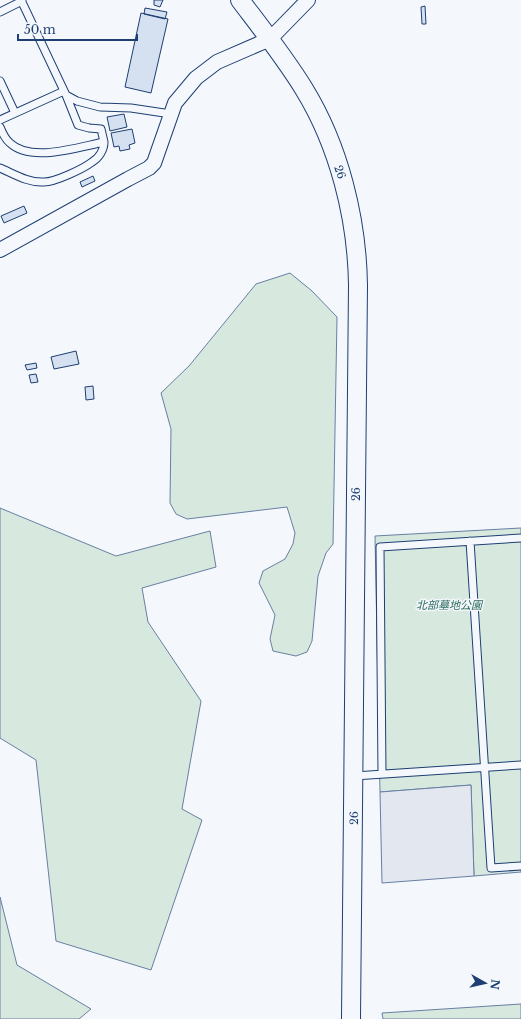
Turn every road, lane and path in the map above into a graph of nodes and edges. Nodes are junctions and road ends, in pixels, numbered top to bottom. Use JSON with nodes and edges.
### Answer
{"nodes":[{"id":1,"x":240,"y":0,"type":"edge"},
{"id":2,"x":308,"y":0,"type":"edge"},
{"id":3,"x":21,"y":1,"type":"edge"},
{"id":4,"x":0,"y":12,"type":"edge"},
{"id":5,"x":270,"y":39,"type":"junction"},
{"id":6,"x":0,"y":81,"type":"edge"},
{"id":7,"x":65,"y":93,"type":"junction"},
{"id":8,"x":15,"y":113,"type":"junction"},
{"id":9,"x":171,"y":114,"type":"junction"},
{"id":10,"x":0,"y":120,"type":"edge"},
{"id":11,"x":0,"y":126,"type":"edge"},
{"id":12,"x":104,"y":142,"type":"junction"},
{"id":13,"x":0,"y":168,"type":"edge"},
{"id":14,"x":0,"y":250,"type":"edge"},
{"id":15,"x":521,"y":538,"type":"edge"},
{"id":16,"x":470,"y":541,"type":"junction"},
{"id":17,"x":521,"y":765,"type":"edge"},
{"id":18,"x":484,"y":767,"type":"junction"},
{"id":19,"x":382,"y":774,"type":"junction"},
{"id":20,"x":354,"y":776,"type":"junction"},
{"id":21,"x":521,"y":866,"type":"edge"},
{"id":22,"x":351,"y":1019,"type":"edge"}],
"edges":[{"from":1,"to":5,"type":"street","name":"26"},
{"from":2,"to":5,"type":"street"},
{"from":3,"to":4,"type":"lane"},
{"from":3,"to":7,"type":"lane"},
{"from":5,"to":9,"type":"street"},
{"from":5,"to":20,"type":"street","name":"26"},
{"from":6,"to":8,"type":"lane"},
{"from":7,"to":8,"type":"lane"},
{"from":7,"to":9,"type":"lane"},
{"from":7,"to":12,"type":"lane"},
{"from":8,"to":10,"type":"lane"},
{"from":9,"to":14,"type":"street"},
{"from":11,"to":12,"type":"lane"},
{"from":12,"to":13,"type":"lane"},
{"from":15,"to":16,"type":"lane"},
{"from":16,"to":18,"type":"lane"},
{"from":16,"to":19,"type":"lane"},
{"from":17,"to":18,"type":"lane"},
{"from":18,"to":19,"type":"lane"},
{"from":18,"to":21,"type":"lane"},
{"from":19,"to":20,"type":"lane"},
{"from":20,"to":22,"type":"street","name":"26"}]}
